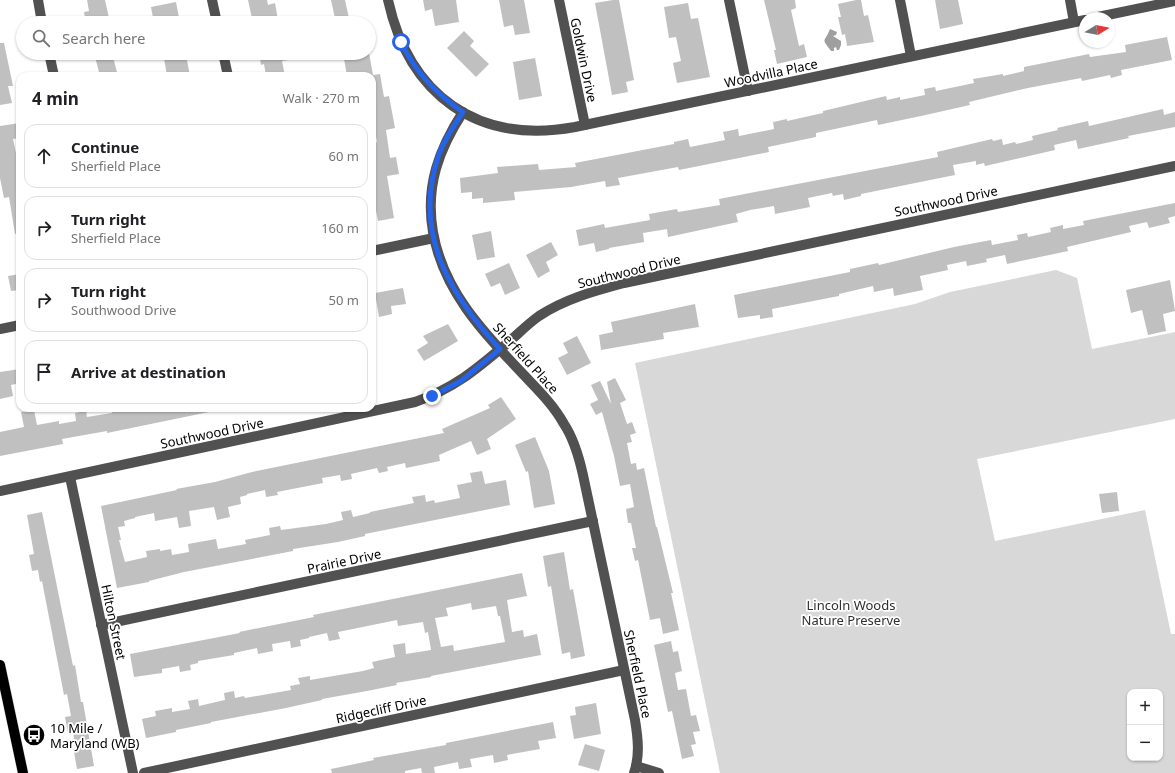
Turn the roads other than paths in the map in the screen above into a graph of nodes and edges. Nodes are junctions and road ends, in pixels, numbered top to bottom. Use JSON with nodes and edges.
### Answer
{"nodes":[{"id":1,"x":38,"y":0,"type":"edge"},
{"id":2,"x":212,"y":0,"type":"edge"},
{"id":3,"x":388,"y":0,"type":"edge"},
{"id":4,"x":559,"y":0,"type":"edge"},
{"id":5,"x":729,"y":0,"type":"edge"},
{"id":6,"x":900,"y":0,"type":"edge"},
{"id":7,"x":1070,"y":0,"type":"edge"},
{"id":8,"x":1175,"y":1,"type":"edge"},
{"id":9,"x":1115,"y":13,"type":"edge"},
{"id":10,"x":41,"y":16,"type":"edge"},
{"id":11,"x":215,"y":16,"type":"edge"},
{"id":12,"x":1079,"y":21,"type":"edge"},
{"id":13,"x":1074,"y":22,"type":"junction"},
{"id":14,"x":911,"y":56,"type":"junction"},
{"id":15,"x":51,"y":60,"type":"edge"},
{"id":16,"x":225,"y":60,"type":"edge"},
{"id":17,"x":53,"y":72,"type":"edge"},
{"id":18,"x":227,"y":72,"type":"edge"},
{"id":19,"x":748,"y":91,"type":"junction"},
{"id":20,"x":463,"y":112,"type":"junction"},
{"id":21,"x":585,"y":125,"type":"junction"},
{"id":22,"x":1175,"y":166,"type":"edge"},
{"id":23,"x":434,"y":238,"type":"junction"},
{"id":24,"x":376,"y":250,"type":"edge"},
{"id":25,"x":16,"y":326,"type":"edge"},
{"id":26,"x":0,"y":329,"type":"edge"},
{"id":27,"x":500,"y":349,"type":"junction"},
{"id":28,"x":376,"y":410,"type":"edge"},
{"id":29,"x":368,"y":412,"type":"edge"},
{"id":30,"x":70,"y":477,"type":"junction"},
{"id":31,"x":0,"y":491,"type":"edge"},
{"id":32,"x":593,"y":521,"type":"junction"},
{"id":33,"x":101,"y":625,"type":"junction"},
{"id":34,"x":0,"y":666,"type":"edge"},
{"id":35,"x":624,"y":670,"type":"junction"},
{"id":36,"x":635,"y":770,"type":"edge"},
{"id":37,"x":23,"y":773,"type":"edge"},
{"id":38,"x":133,"y":773,"type":"edge"},
{"id":39,"x":144,"y":773,"type":"edge"},
{"id":40,"x":659,"y":773,"type":"edge"}],
"edges":[{"from":1,"to":10,"type":"street"},
{"from":2,"to":11,"type":"street"},
{"from":3,"to":20,"type":"street"},
{"from":4,"to":21,"type":"street","name":"Goldwin Drive"},
{"from":5,"to":19,"type":"street"},
{"from":6,"to":14,"type":"street"},
{"from":7,"to":13,"type":"street"},
{"from":8,"to":9,"type":"street"},
{"from":12,"to":13,"type":"street","name":"Woodvilla Place"},
{"from":13,"to":14,"type":"street","name":"Woodvilla Place"},
{"from":14,"to":19,"type":"street","name":"Woodvilla Place"},
{"from":15,"to":17,"type":"street"},
{"from":16,"to":18,"type":"street"},
{"from":19,"to":21,"type":"street","name":"Woodvilla Place"},
{"from":20,"to":21,"type":"street","name":"Woodvilla Place"},
{"from":20,"to":23,"type":"street","name":"Sherfield Place"},
{"from":22,"to":27,"type":"street","name":"Southwood Drive"},
{"from":23,"to":24,"type":"street"},
{"from":23,"to":27,"type":"street","name":"Sherfield Place"},
{"from":25,"to":26,"type":"street"},
{"from":27,"to":28,"type":"street","name":"Southwood Drive"},
{"from":27,"to":32,"type":"street","name":"Sherfield Place"},
{"from":29,"to":30,"type":"street","name":"Southwood Drive"},
{"from":30,"to":31,"type":"street","name":"Southwood Drive"},
{"from":30,"to":33,"type":"street","name":"Hilton Street"},
{"from":32,"to":33,"type":"street","name":"Prairie Drive"},
{"from":32,"to":35,"type":"street","name":"Sherfield Place"},
{"from":33,"to":38,"type":"street","name":"Hilton Street"},
{"from":34,"to":37,"type":"main road"},
{"from":35,"to":36,"type":"street","name":"Sherfield Place"},
{"from":35,"to":39,"type":"street","name":"Ridgecliff Drive"},
{"from":36,"to":40,"type":"street"}]}
